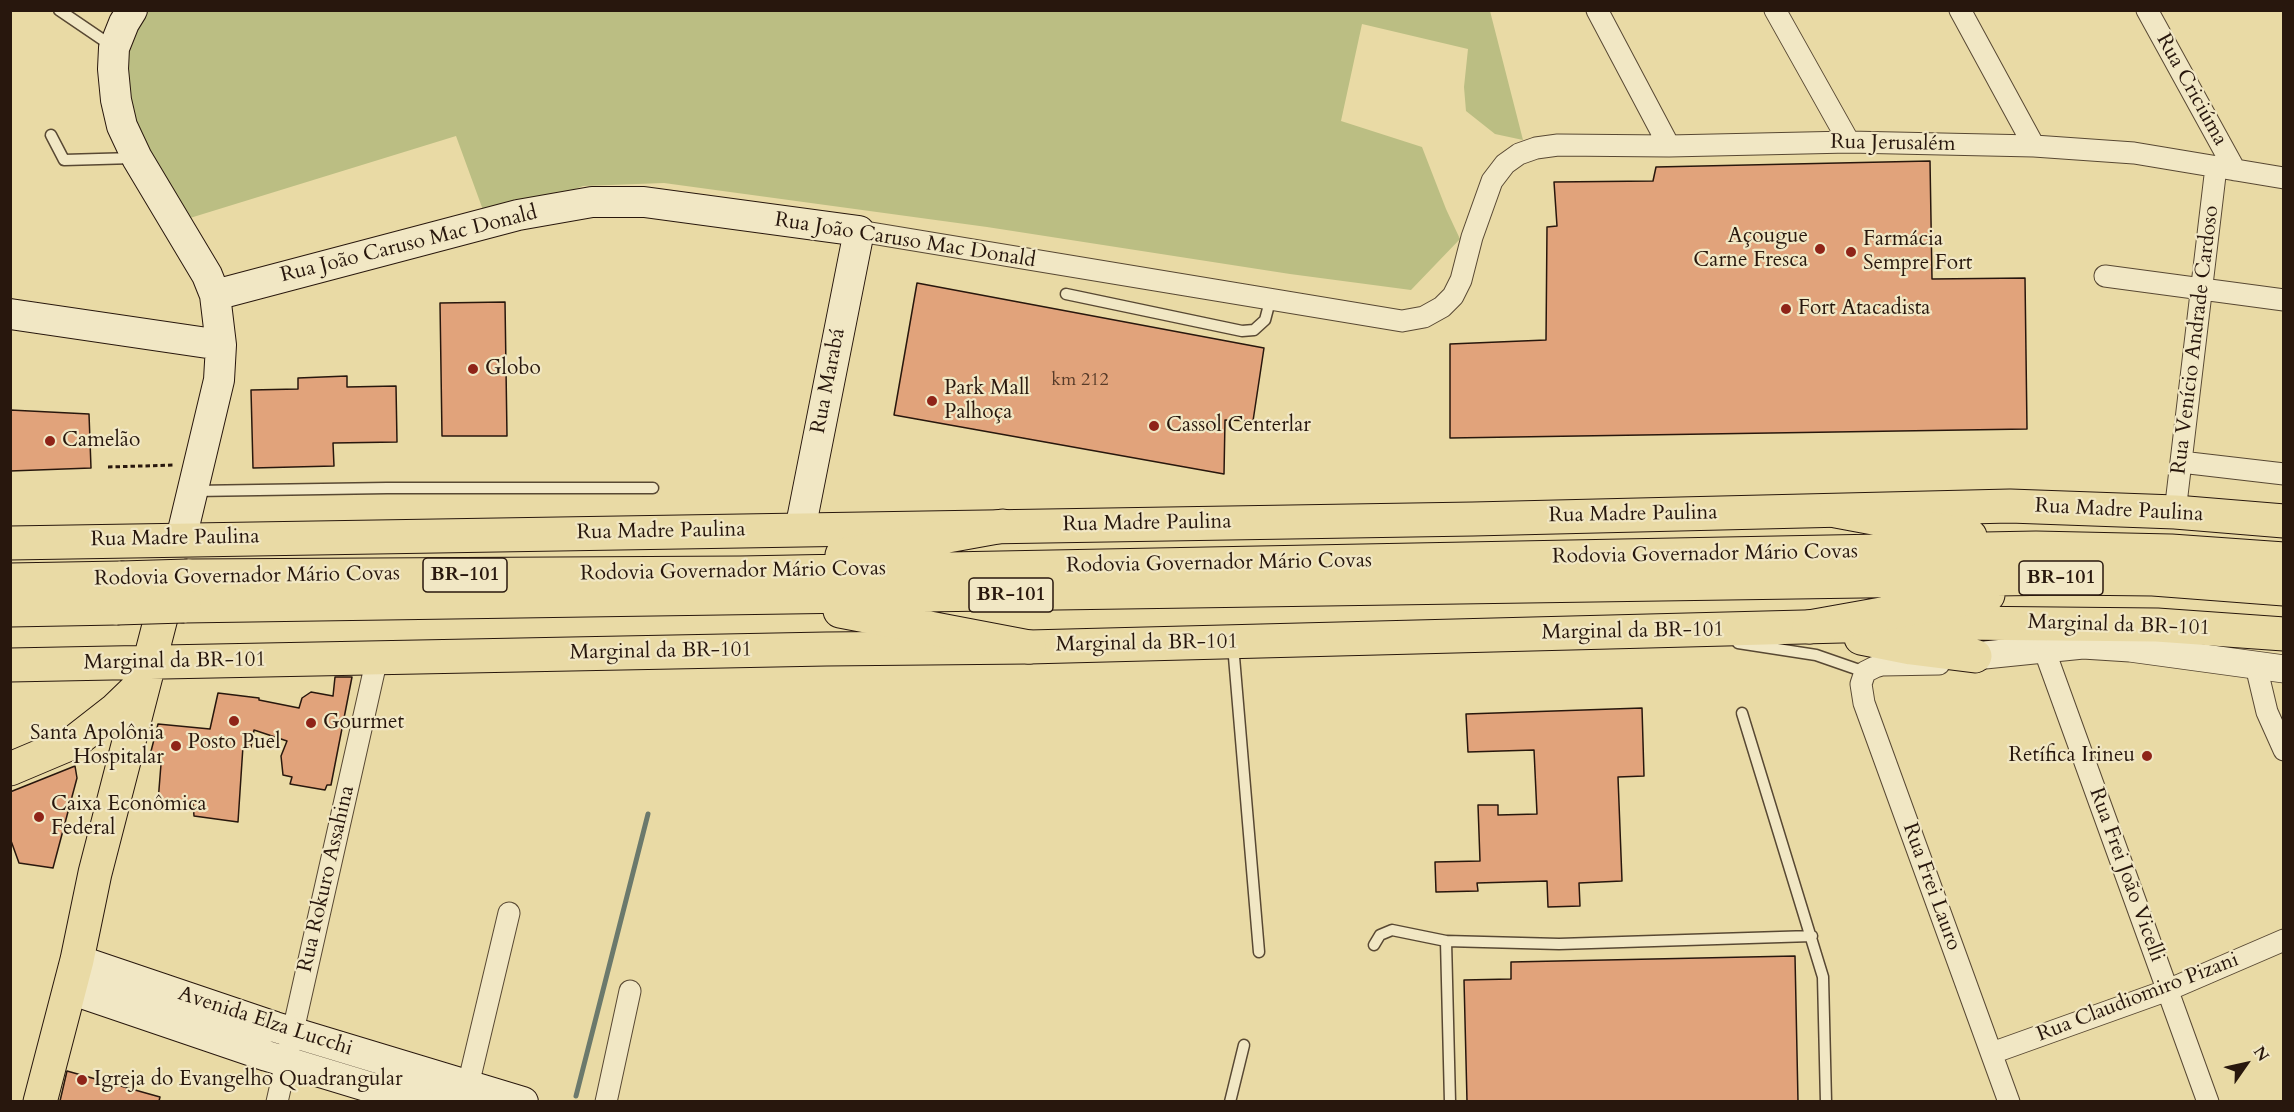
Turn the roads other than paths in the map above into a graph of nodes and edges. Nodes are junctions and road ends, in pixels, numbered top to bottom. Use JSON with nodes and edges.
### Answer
{"nodes":[{"id":1,"x":59,"y":10,"type":"edge"},
{"id":2,"x":132,"y":10,"type":"edge"},
{"id":3,"x":1597,"y":10,"type":"edge"},
{"id":4,"x":1775,"y":10,"type":"edge"},
{"id":5,"x":1960,"y":10,"type":"edge"},
{"id":6,"x":2147,"y":10,"type":"edge"},
{"id":7,"x":114,"y":48,"type":"junction"},
{"id":8,"x":51,"y":135,"type":"dead end"},
{"id":9,"x":1849,"y":142,"type":"junction"},
{"id":10,"x":1669,"y":146,"type":"junction"},
{"id":11,"x":2034,"y":146,"type":"junction"},
{"id":12,"x":137,"y":158,"type":"junction"},
{"id":13,"x":1504,"y":164,"type":"joint"},
{"id":14,"x":2226,"y":169,"type":"junction"},
{"id":15,"x":2283,"y":178,"type":"edge"},
{"id":16,"x":859,"y":231,"type":"junction"},
{"id":17,"x":2105,"y":276,"type":"dead end"},
{"id":18,"x":2202,"y":289,"type":"junction"},
{"id":19,"x":1066,"y":294,"type":"dead end"},
{"id":20,"x":215,"y":295,"type":"junction"},
{"id":21,"x":2283,"y":300,"type":"edge"},
{"id":22,"x":1270,"y":301,"type":"junction"},
{"id":23,"x":10,"y":314,"type":"edge"},
{"id":24,"x":220,"y":345,"type":"junction"},
{"id":25,"x":2181,"y":462,"type":"junction"},
{"id":26,"x":2283,"y":474,"type":"edge"},
{"id":27,"x":196,"y":478,"type":"junction"},
{"id":28,"x":653,"y":488,"type":"dead end"},
{"id":29,"x":1836,"y":511,"type":"junction"},
{"id":30,"x":2175,"y":512,"type":"junction"},
{"id":31,"x":2283,"y":521,"type":"edge"},
{"id":32,"x":1003,"y":526,"type":"junction"},
{"id":33,"x":800,"y":530,"type":"junction"},
{"id":34,"x":181,"y":539,"type":"junction"},
{"id":35,"x":10,"y":543,"type":"edge"},
{"id":36,"x":2036,"y":549,"type":"junction"},
{"id":37,"x":2283,"y":559,"type":"edge"},
{"id":38,"x":741,"y":573,"type":"junction"},
{"id":39,"x":2064,"y":578,"type":"junction"},
{"id":40,"x":10,"y":580,"type":"edge"},
{"id":41,"x":2283,"y":589,"type":"edge"},
{"id":42,"x":119,"y":593,"type":"junction"},
{"id":43,"x":774,"y":598,"type":"junction"},
{"id":44,"x":177,"y":602,"type":"junction"},
{"id":45,"x":10,"y":610,"type":"edge"},
{"id":46,"x":1809,"y":627,"type":"junction"},
{"id":47,"x":2283,"y":634,"type":"edge"},
{"id":48,"x":1233,"y":642,"type":"junction"},
{"id":49,"x":1728,"y":643,"type":"dead end"},
{"id":50,"x":1029,"y":647,"type":"junction"},
{"id":51,"x":2044,"y":649,"type":"junction"},
{"id":52,"x":1975,"y":656,"type":"junction"},
{"id":53,"x":377,"y":658,"type":"junction"},
{"id":54,"x":190,"y":661,"type":"junction"},
{"id":55,"x":10,"y":664,"type":"edge"},
{"id":56,"x":2256,"y":666,"type":"junction"},
{"id":57,"x":2283,"y":669,"type":"edge"},
{"id":58,"x":147,"y":672,"type":"junction"},
{"id":59,"x":1865,"y":672,"type":"junction"},
{"id":60,"x":1742,"y":713,"type":"dead end"},
{"id":61,"x":74,"y":742,"type":"junction"},
{"id":62,"x":2283,"y":750,"type":"edge"},
{"id":63,"x":10,"y":769,"type":"edge"},
{"id":64,"x":121,"y":780,"type":"junction"},
{"id":65,"x":508,"y":913,"type":"dead end"},
{"id":66,"x":1812,"y":936,"type":"junction"},
{"id":67,"x":2283,"y":940,"type":"edge"},
{"id":68,"x":1446,"y":941,"type":"junction"},
{"id":69,"x":1374,"y":945,"type":"dead end"},
{"id":70,"x":1259,"y":952,"type":"dead end"},
{"id":71,"x":81,"y":980,"type":"junction"},
{"id":72,"x":2168,"y":990,"type":"junction"},
{"id":73,"x":630,"y":991,"type":"dead end"},
{"id":74,"x":1244,"y":1046,"type":"dead end"},
{"id":75,"x":289,"y":1047,"type":"junction"},
{"id":76,"x":1992,"y":1053,"type":"junction"},
{"id":77,"x":465,"y":1097,"type":"edge"},
{"id":78,"x":40,"y":1101,"type":"edge"},
{"id":79,"x":277,"y":1101,"type":"edge"},
{"id":80,"x":419,"y":1101,"type":"edge"},
{"id":81,"x":524,"y":1101,"type":"edge"},
{"id":82,"x":606,"y":1101,"type":"edge"},
{"id":83,"x":1230,"y":1101,"type":"edge"},
{"id":84,"x":1450,"y":1101,"type":"edge"},
{"id":85,"x":1826,"y":1101,"type":"edge"},
{"id":86,"x":2009,"y":1101,"type":"edge"},
{"id":87,"x":2208,"y":1101,"type":"edge"}],
"edges":[{"from":1,"to":7,"type":"lane"},
{"from":2,"to":7,"type":"main road"},
{"from":3,"to":10,"type":"street"},
{"from":4,"to":9,"type":"street"},
{"from":5,"to":11,"type":"street"},
{"from":6,"to":14,"type":"street","name":"Rua Criciúma"},
{"from":7,"to":12,"type":"main road"},
{"from":8,"to":12,"type":"lane"},
{"from":9,"to":10,"type":"street","name":"Rua Jerusalém"},
{"from":9,"to":11,"type":"street","name":"Rua Jerusalém"},
{"from":10,"to":13,"type":"street","name":"Rua Jerusalém"},
{"from":11,"to":14,"type":"street","name":"Rua Jerusalém"},
{"from":12,"to":20,"type":"main road"},
{"from":13,"to":22,"type":"street","name":"Rua João Caruso Mac Donald"},
{"from":14,"to":15,"type":"street","name":"Rua Jerusalém"},
{"from":14,"to":18,"type":"street","name":"Rua Venício Andrade Cardoso"},
{"from":16,"to":20,"type":"main road","name":"Rua João Caruso Mac Donald"},
{"from":16,"to":22,"type":"street","name":"Rua João Caruso Mac Donald"},
{"from":16,"to":33,"type":"main road","name":"Rua Marabá"},
{"from":17,"to":18,"type":"street"},
{"from":18,"to":21,"type":"street"},
{"from":18,"to":25,"type":"street","name":"Rua Venício Andrade Cardoso"},
{"from":19,"to":22,"type":"lane"},
{"from":20,"to":24,"type":"main road"},
{"from":23,"to":24,"type":"main road"},
{"from":24,"to":27,"type":"main road"},
{"from":25,"to":26,"type":"street"},
{"from":25,"to":30,"type":"street","name":"Rua Venício Andrade Cardoso"},
{"from":27,"to":28,"type":"lane"},
{"from":27,"to":34,"type":"main road"},
{"from":29,"to":30,"type":"main road","name":"Rua Madre Paulina"},
{"from":29,"to":32,"type":"main road","name":"Rua Madre Paulina"},
{"from":29,"to":36,"type":"main road"},
{"from":30,"to":31,"type":"main road","name":"Rua Madre Paulina"},
{"from":32,"to":33,"type":"main road","name":"Rua Madre Paulina"},
{"from":32,"to":38,"type":"main road"},
{"from":33,"to":34,"type":"main road","name":"Rua Madre Paulina"},
{"from":34,"to":35,"type":"main road","name":"Rua Madre Paulina"},
{"from":34,"to":44,"type":"main road"},
{"from":36,"to":37,"type":"main road","name":"Rodovia Governador Mário Covas","number":"BR-101"},
{"from":36,"to":38,"type":"main road","name":"Rodovia Governador Mário Covas","number":"BR-101"},
{"from":38,"to":44,"type":"main road","name":"Rodovia Governador Mário Covas","number":"BR-101"},
{"from":39,"to":41,"type":"main road","name":"Rodovia Governador Mário Covas","number":"BR-101"},
{"from":39,"to":43,"type":"main road","name":"Rodovia Governador Mário Covas","number":"BR-101"},
{"from":39,"to":46,"type":"main road"},
{"from":40,"to":42,"type":"main road","name":"Rodovia Governador Mário Covas","number":"BR-101"},
{"from":42,"to":44,"type":"main road","name":"Rodovia Governador Mário Covas","number":"BR-101","bridge":true},
{"from":42,"to":45,"type":"main road","name":"Rodovia Governador Mário Covas","number":"BR-101"},
{"from":43,"to":44,"type":"main road","name":"Rodovia Governador Mário Covas","number":"BR-101"},
{"from":43,"to":50,"type":"main road"},
{"from":44,"to":54,"type":"main road"},
{"from":44,"to":58,"type":"main road"},
{"from":46,"to":47,"type":"main road","name":"Marginal da BR-101"},
{"from":46,"to":48,"type":"main road","name":"Marginal da BR-101"},
{"from":46,"to":52,"type":"main road"},
{"from":48,"to":50,"type":"main road","name":"Marginal da BR-101"},
{"from":48,"to":70,"type":"lane"},
{"from":49,"to":59,"type":"lane"},
{"from":50,"to":53,"type":"main road","name":"Marginal da BR-101"},
{"from":51,"to":52,"type":"street"},
{"from":51,"to":56,"type":"street"},
{"from":51,"to":72,"type":"street","name":"Rua Frei João Vicelli"},
{"from":52,"to":59,"type":"street"},
{"from":53,"to":54,"type":"main road","name":"Marginal da BR-101"},
{"from":53,"to":75,"type":"street","name":"Rua Rokuro Assahina"},
{"from":54,"to":58,"type":"main road","name":"Marginal da BR-101"},
{"from":55,"to":58,"type":"main road","name":"Marginal da BR-101"},
{"from":56,"to":57,"type":"street"},
{"from":56,"to":62,"type":"street"},
{"from":58,"to":61,"type":"main road"},
{"from":58,"to":64,"type":"main road"},
{"from":59,"to":76,"type":"street","name":"Rua Frei Lauro"},
{"from":60,"to":66,"type":"lane"},
{"from":61,"to":63,"type":"main road"},
{"from":61,"to":64,"type":"main road"},
{"from":64,"to":71,"type":"main road"},
{"from":65,"to":77,"type":"street"},
{"from":66,"to":68,"type":"lane"},
{"from":66,"to":85,"type":"lane"},
{"from":67,"to":72,"type":"street","name":"Rua Claudiomiro Pizani"},
{"from":68,"to":69,"type":"lane"},
{"from":68,"to":84,"type":"lane"},
{"from":71,"to":75,"type":"main road","name":"Avenida Elza Lucchi"},
{"from":71,"to":78,"type":"main road"},
{"from":72,"to":76,"type":"street","name":"Rua Claudiomiro Pizani"},
{"from":72,"to":87,"type":"street","name":"Rua Frei João Vicelli"},
{"from":73,"to":82,"type":"street"},
{"from":74,"to":83,"type":"lane"},
{"from":75,"to":77,"type":"main road","name":"Avenida Elza Lucchi"},
{"from":75,"to":79,"type":"street","name":"Rua Rokuro Assahina"},
{"from":75,"to":80,"type":"main road","name":"Avenida Elza Lucchi"},
{"from":76,"to":86,"type":"street","name":"Rua Frei Lauro"},
{"from":77,"to":81,"type":"main road","name":"Avenida Elza Lucchi"}]}
